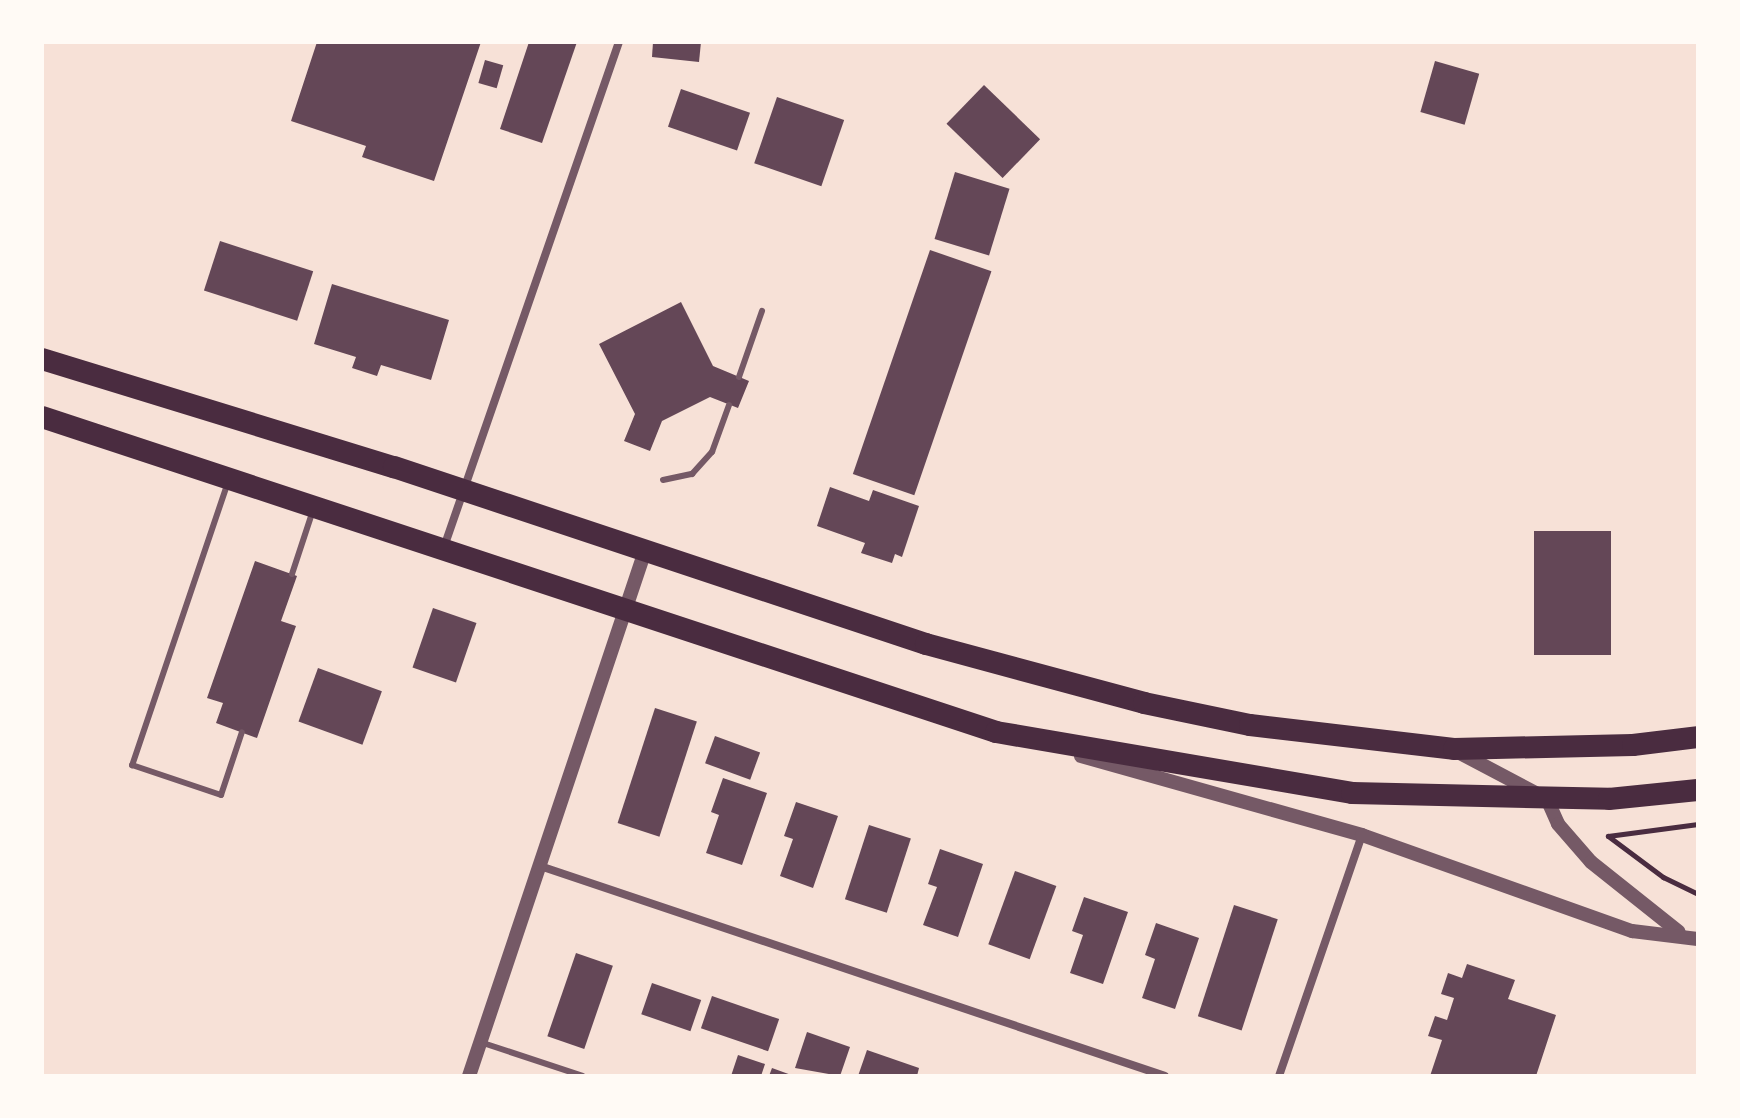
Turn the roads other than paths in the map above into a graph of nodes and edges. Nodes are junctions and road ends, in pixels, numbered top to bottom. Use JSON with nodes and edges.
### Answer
{"nodes":[{"id":1,"x":619,"y":42,"type":"edge"},
{"id":2,"x":762,"y":311,"type":"dead end"},
{"id":3,"x":45,"y":363,"type":"edge"},
{"id":4,"x":739,"y":377,"type":"dead end"},
{"id":5,"x":729,"y":405,"type":"dead end"},
{"id":6,"x":42,"y":417,"type":"edge"},
{"id":7,"x":229,"y":477,"type":"junction"},
{"id":8,"x":663,"y":480,"type":"dead end"},
{"id":9,"x":464,"y":489,"type":"junction"},
{"id":10,"x":314,"y":505,"type":"junction"},
{"id":11,"x":444,"y":547,"type":"junction"},
{"id":12,"x":645,"y":551,"type":"junction"},
{"id":13,"x":292,"y":574,"type":"dead end"},
{"id":14,"x":626,"y":609,"type":"junction"},
{"id":15,"x":242,"y":732,"type":"dead end"},
{"id":16,"x":996,"y":732,"type":"junction"},
{"id":17,"x":1698,"y":737,"type":"edge"},
{"id":18,"x":1454,"y":749,"type":"junction"},
{"id":19,"x":1698,"y":790,"type":"edge"},
{"id":20,"x":1547,"y":799,"type":"junction"},
{"id":21,"x":1362,"y":835,"type":"junction"},
{"id":22,"x":540,"y":866,"type":"junction"},
{"id":23,"x":1679,"y":933,"type":"junction"},
{"id":24,"x":1698,"y":939,"type":"edge"},
{"id":25,"x":480,"y":1042,"type":"junction"},
{"id":26,"x":469,"y":1076,"type":"edge"},
{"id":27,"x":583,"y":1076,"type":"edge"},
{"id":28,"x":1165,"y":1076,"type":"edge"},
{"id":29,"x":1279,"y":1076,"type":"edge"}],
"edges":[{"from":1,"to":9,"type":"street"},
{"from":2,"to":4,"type":"lane"},
{"from":3,"to":9,"type":"highway"},
{"from":5,"to":8,"type":"lane"},
{"from":6,"to":7,"type":"highway"},
{"from":7,"to":10,"type":"highway"},
{"from":7,"to":15,"type":"lane"},
{"from":9,"to":11,"type":"street"},
{"from":9,"to":12,"type":"highway"},
{"from":10,"to":11,"type":"highway"},
{"from":10,"to":13,"type":"lane"},
{"from":11,"to":14,"type":"highway"},
{"from":12,"to":14,"type":"street"},
{"from":12,"to":18,"type":"highway"},
{"from":14,"to":16,"type":"highway"},
{"from":14,"to":22,"type":"street"},
{"from":16,"to":20,"type":"highway"},
{"from":16,"to":21,"type":"street"},
{"from":17,"to":18,"type":"highway"},
{"from":18,"to":20,"type":"street"},
{"from":19,"to":20,"type":"highway"},
{"from":20,"to":23,"type":"street"},
{"from":21,"to":23,"type":"street"},
{"from":21,"to":29,"type":"street"},
{"from":22,"to":25,"type":"street"},
{"from":22,"to":28,"type":"street"},
{"from":23,"to":24,"type":"street"},
{"from":25,"to":26,"type":"street"},
{"from":25,"to":27,"type":"lane"}]}
